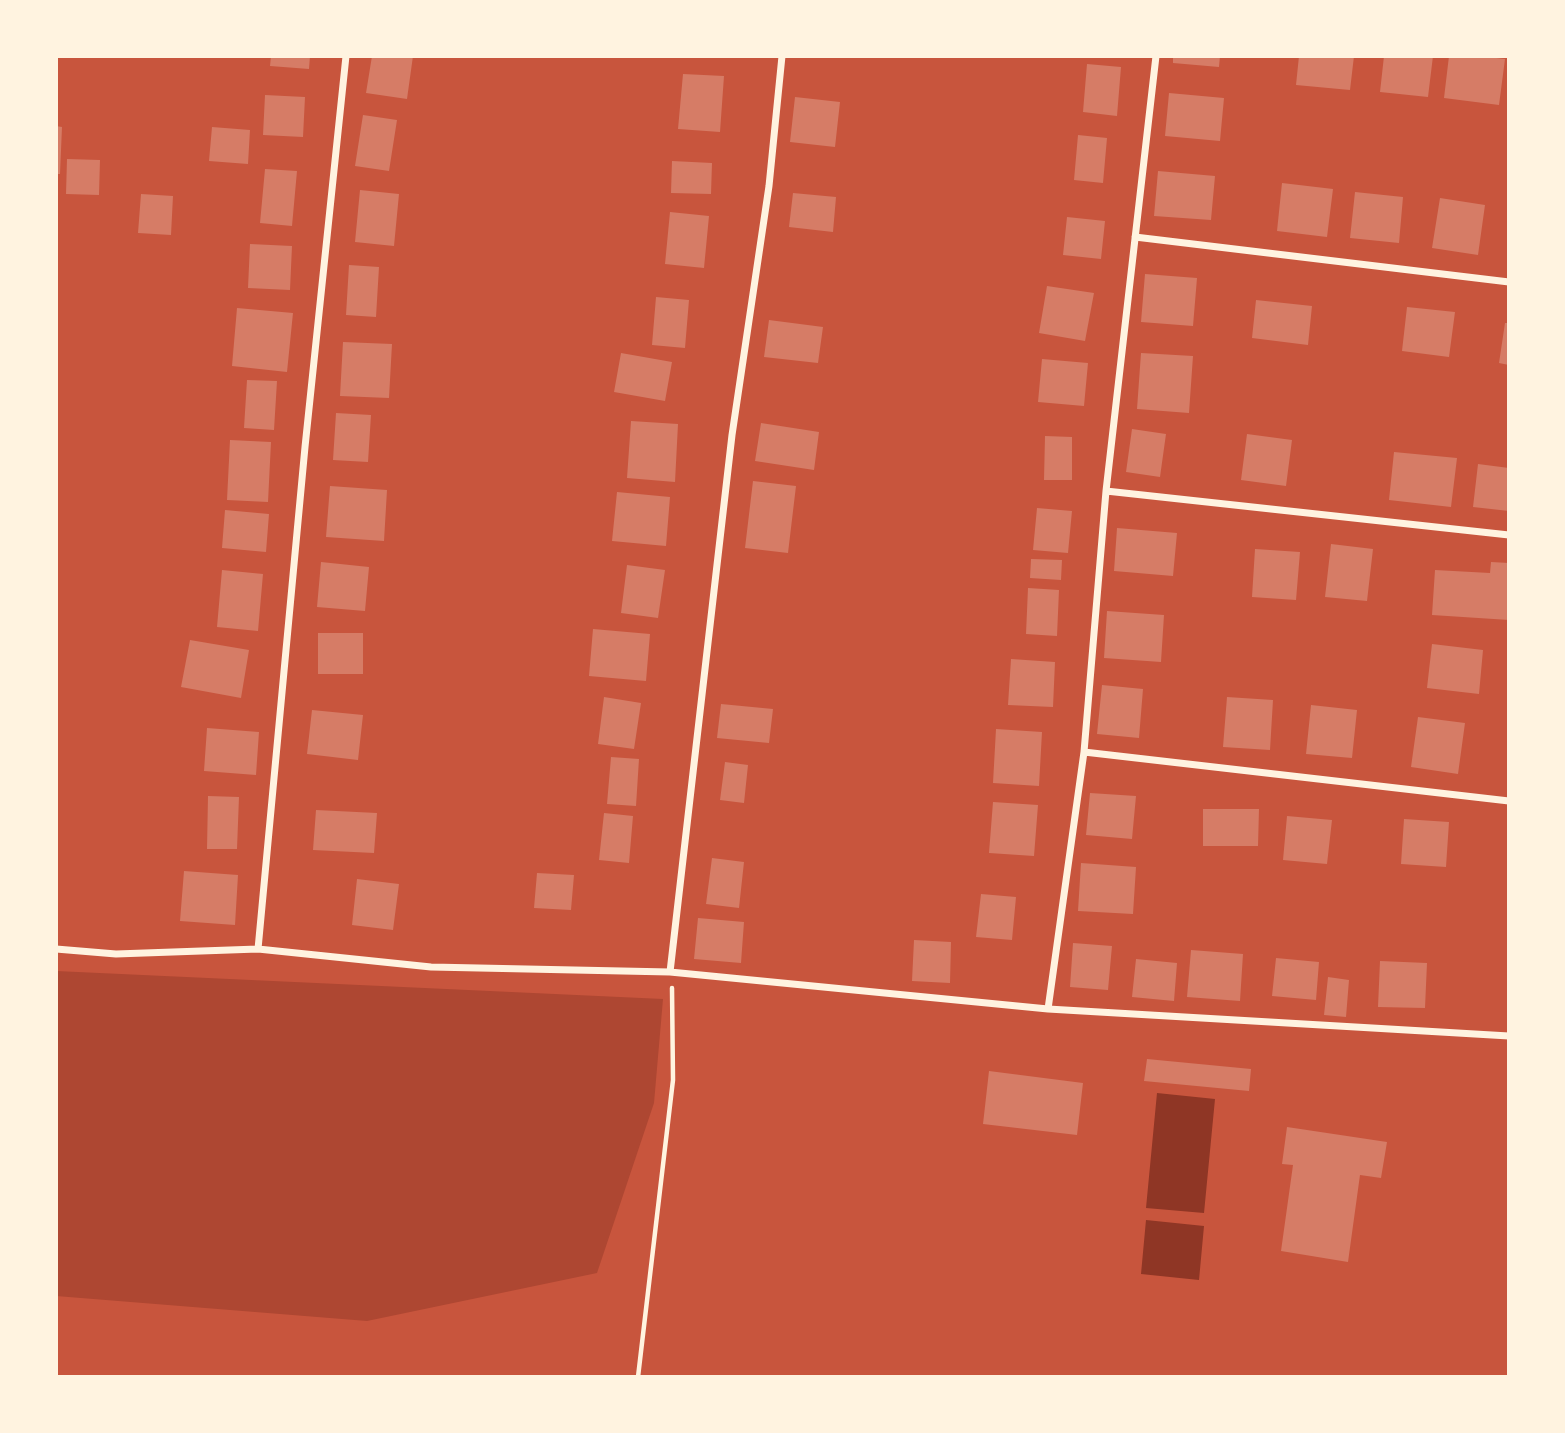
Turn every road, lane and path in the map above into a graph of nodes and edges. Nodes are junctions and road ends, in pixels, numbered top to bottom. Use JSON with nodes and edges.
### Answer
{"nodes":[{"id":1,"x":345,"y":56,"type":"edge"},
{"id":2,"x":782,"y":56,"type":"edge"},
{"id":3,"x":1156,"y":56,"type":"edge"},
{"id":4,"x":1135,"y":236,"type":"junction"},
{"id":5,"x":1509,"y":282,"type":"edge"},
{"id":6,"x":1107,"y":491,"type":"junction"},
{"id":7,"x":1509,"y":535,"type":"edge"},
{"id":8,"x":1084,"y":752,"type":"junction"},
{"id":9,"x":1509,"y":801,"type":"edge"},
{"id":10,"x":56,"y":949,"type":"edge"},
{"id":11,"x":258,"y":949,"type":"junction"},
{"id":12,"x":670,"y":972,"type":"junction"},
{"id":13,"x":1048,"y":1009,"type":"junction"},
{"id":14,"x":1509,"y":1036,"type":"edge"},
{"id":15,"x":638,"y":1377,"type":"edge"}],
"edges":[{"from":1,"to":11,"type":"street"},
{"from":2,"to":12,"type":"street"},
{"from":3,"to":4,"type":"street"},
{"from":4,"to":5,"type":"street"},
{"from":4,"to":6,"type":"street"},
{"from":6,"to":7,"type":"street"},
{"from":6,"to":8,"type":"street"},
{"from":8,"to":9,"type":"street"},
{"from":8,"to":13,"type":"street"},
{"from":10,"to":11,"type":"street"},
{"from":11,"to":12,"type":"street"},
{"from":12,"to":13,"type":"street"},
{"from":12,"to":15,"type":"path"},
{"from":13,"to":14,"type":"street"}]}
